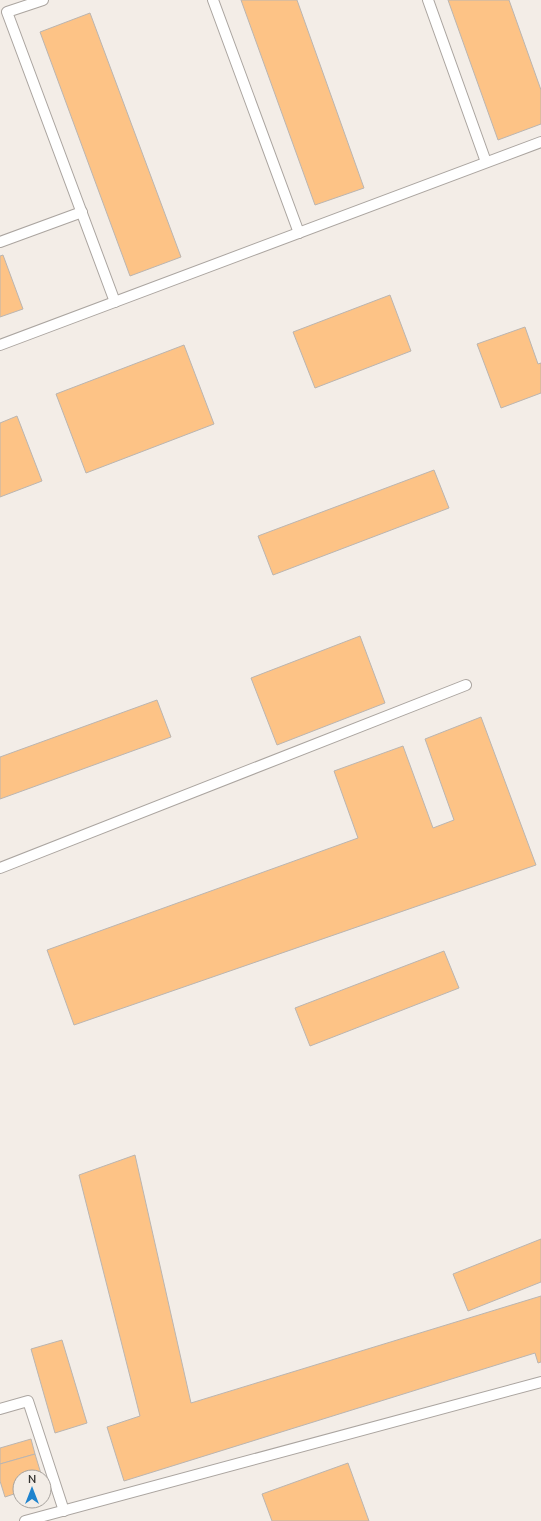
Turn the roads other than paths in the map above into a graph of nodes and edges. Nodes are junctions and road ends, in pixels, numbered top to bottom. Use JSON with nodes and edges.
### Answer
{"nodes":[{"id":1,"x":43,"y":0,"type":"edge"},
{"id":2,"x":213,"y":0,"type":"edge"},
{"id":3,"x":428,"y":0,"type":"edge"},
{"id":4,"x":541,"y":142,"type":"edge"},
{"id":5,"x":486,"y":162,"type":"junction"},
{"id":6,"x":82,"y":212,"type":"junction"},
{"id":7,"x":299,"y":233,"type":"junction"},
{"id":8,"x":0,"y":242,"type":"edge"},
{"id":9,"x":115,"y":302,"type":"junction"},
{"id":10,"x":0,"y":346,"type":"edge"},
{"id":11,"x":466,"y":685,"type":"dead end"},
{"id":12,"x":0,"y":868,"type":"edge"},
{"id":13,"x":541,"y":1382,"type":"edge"},
{"id":14,"x":0,"y":1409,"type":"edge"},
{"id":15,"x":64,"y":1510,"type":"junction"},
{"id":16,"x":25,"y":1521,"type":"edge"}],
"edges":[{"from":1,"to":6,"type":"lane"},
{"from":2,"to":7,"type":"lane"},
{"from":3,"to":5,"type":"lane"},
{"from":4,"to":5,"type":"lane"},
{"from":5,"to":7,"type":"lane"},
{"from":6,"to":8,"type":"lane"},
{"from":6,"to":9,"type":"lane"},
{"from":7,"to":9,"type":"lane"},
{"from":9,"to":10,"type":"lane"},
{"from":11,"to":12,"type":"lane"},
{"from":13,"to":15,"type":"lane"},
{"from":14,"to":15,"type":"lane"},
{"from":15,"to":16,"type":"lane"}]}
